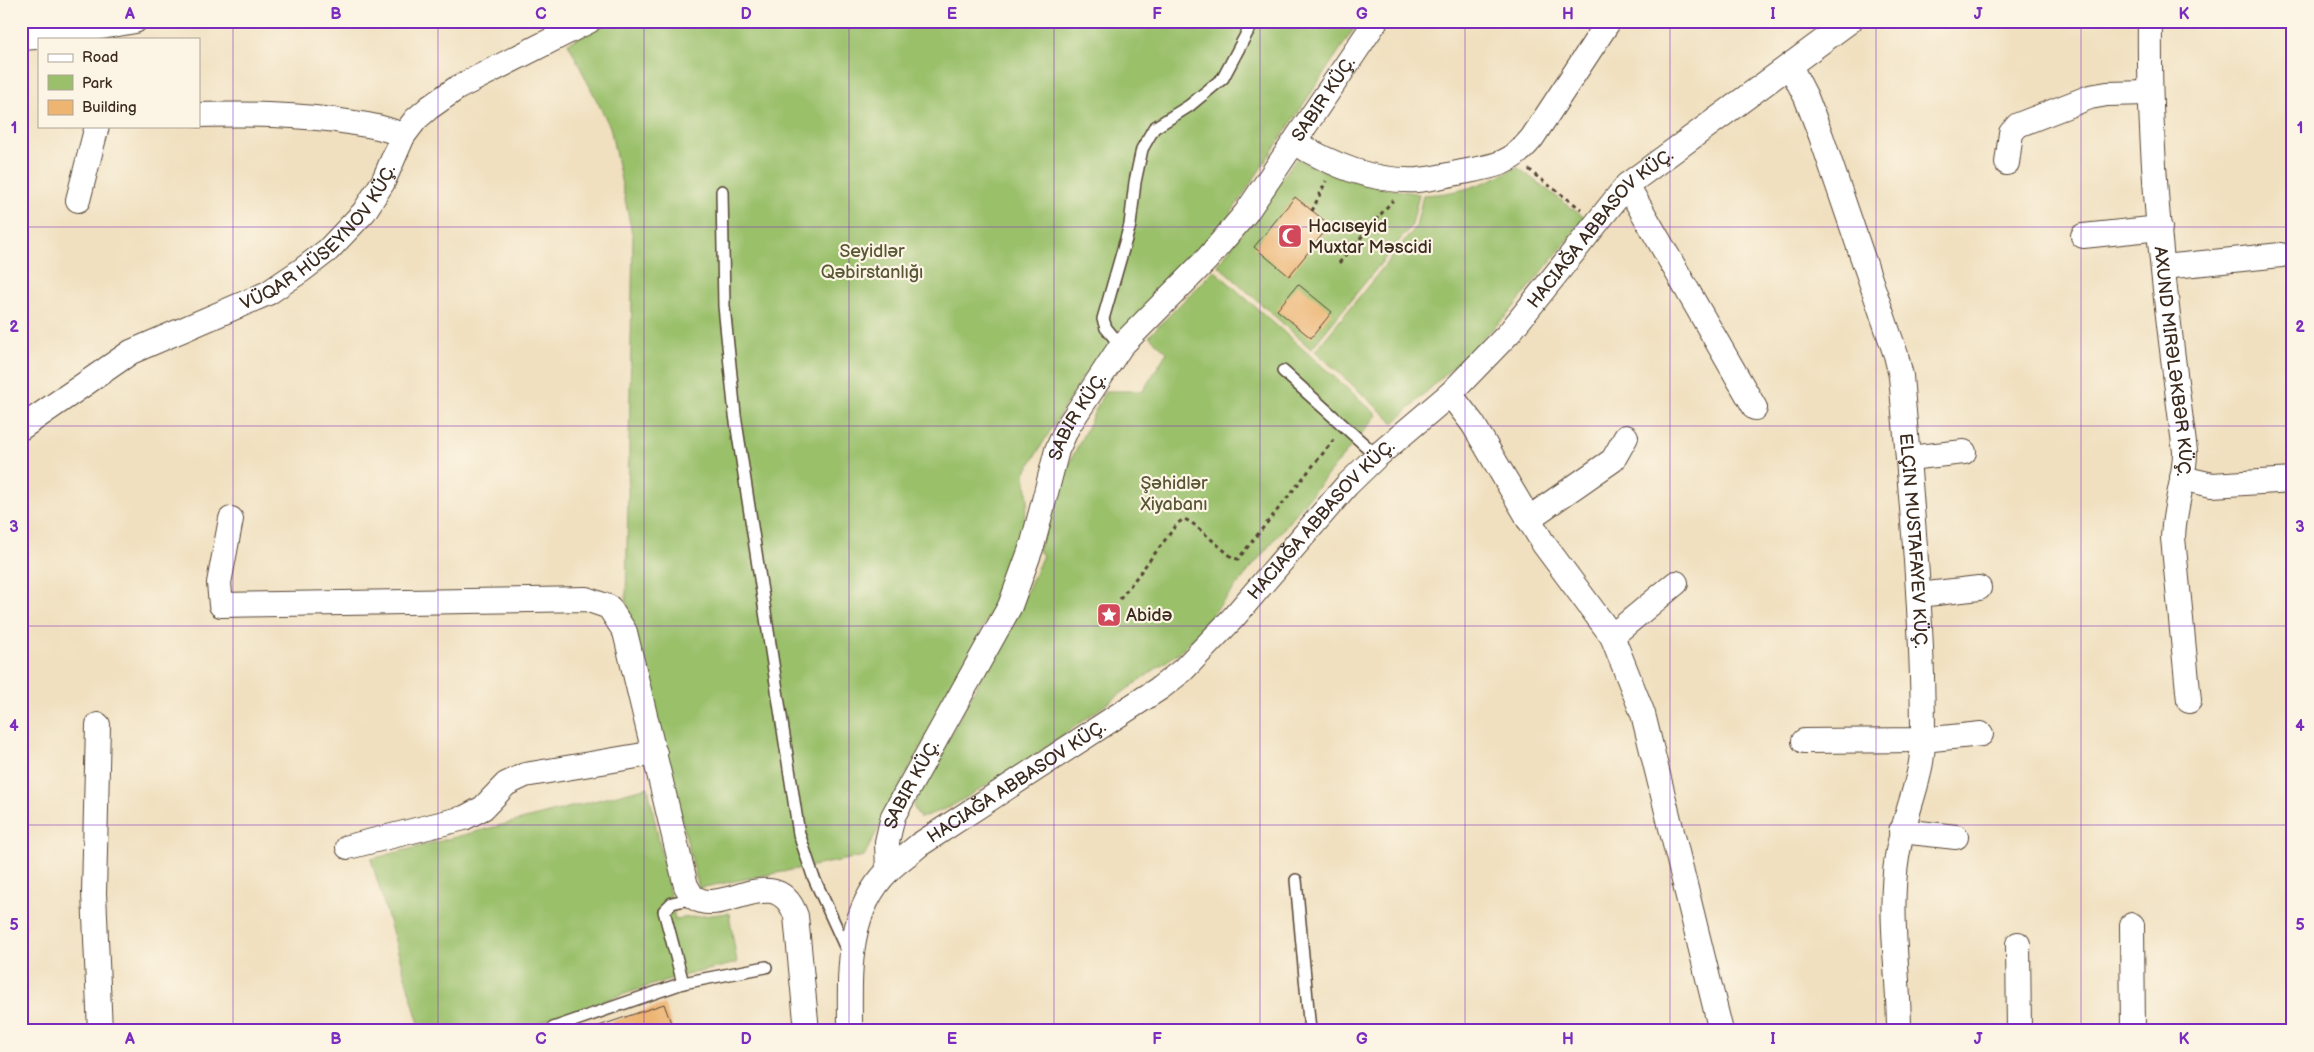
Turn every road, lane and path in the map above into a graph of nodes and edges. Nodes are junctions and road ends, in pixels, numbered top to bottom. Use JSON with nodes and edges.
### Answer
{"nodes":[{"id":1,"x":135,"y":21,"type":"edge"},
{"id":2,"x":589,"y":21,"type":"edge"},
{"id":3,"x":1256,"y":21,"type":"edge"},
{"id":4,"x":1376,"y":21,"type":"edge"},
{"id":5,"x":1609,"y":21,"type":"edge"},
{"id":6,"x":1850,"y":21,"type":"edge"},
{"id":7,"x":2150,"y":21,"type":"edge"},
{"id":8,"x":21,"y":38,"type":"edge"},
{"id":9,"x":1790,"y":66,"type":"junction"},
{"id":10,"x":2149,"y":93,"type":"junction"},
{"id":11,"x":200,"y":115,"type":"edge"},
{"id":12,"x":97,"y":128,"type":"edge"},
{"id":13,"x":404,"y":136,"type":"junction"},
{"id":14,"x":1295,"y":143,"type":"junction"},
{"id":15,"x":1519,"y":154,"type":"junction"},
{"id":16,"x":2007,"y":163,"type":"dead end"},
{"id":17,"x":1334,"y":165,"type":"junction"},
{"id":18,"x":1400,"y":180,"type":"junction"},
{"id":19,"x":1627,"y":185,"type":"junction"},
{"id":20,"x":722,"y":191,"type":"dead end"},
{"id":21,"x":78,"y":200,"type":"dead end"},
{"id":22,"x":1312,"y":211,"type":"dead end"},
{"id":23,"x":1598,"y":221,"type":"junction"},
{"id":24,"x":2160,"y":228,"type":"junction"},
{"id":25,"x":2083,"y":236,"type":"dead end"},
{"id":26,"x":2280,"y":256,"type":"dead end"},
{"id":27,"x":1339,"y":263,"type":"dead end"},
{"id":28,"x":2164,"y":267,"type":"junction"},
{"id":29,"x":1121,"y":346,"type":"junction"},
{"id":30,"x":1283,"y":371,"type":"dead end"},
{"id":31,"x":1450,"y":394,"type":"junction"},
{"id":32,"x":1755,"y":408,"type":"dead end"},
{"id":33,"x":1344,"y":426,"type":"junction"},
{"id":34,"x":21,"y":428,"type":"edge"},
{"id":35,"x":1626,"y":437,"type":"dead end"},
{"id":36,"x":1964,"y":452,"type":"dead end"},
{"id":37,"x":1377,"y":456,"type":"junction"},
{"id":38,"x":1908,"y":458,"type":"junction"},
{"id":39,"x":2182,"y":478,"type":"junction"},
{"id":40,"x":2293,"y":480,"type":"edge"},
{"id":41,"x":231,"y":519,"type":"dead end"},
{"id":42,"x":1528,"y":519,"type":"junction"},
{"id":43,"x":1676,"y":584,"type":"dead end"},
{"id":44,"x":1979,"y":588,"type":"dead end"},
{"id":45,"x":1919,"y":595,"type":"junction"},
{"id":46,"x":1120,"y":599,"type":"dead end"},
{"id":47,"x":1612,"y":636,"type":"junction"},
{"id":48,"x":2189,"y":701,"type":"dead end"},
{"id":49,"x":98,"y":724,"type":"dead end"},
{"id":50,"x":1981,"y":734,"type":"dead end"},
{"id":51,"x":1923,"y":740,"type":"junction"},
{"id":52,"x":1804,"y":741,"type":"dead end"},
{"id":53,"x":655,"y":752,"type":"junction"},
{"id":54,"x":1901,"y":831,"type":"junction"},
{"id":55,"x":1956,"y":837,"type":"dead end"},
{"id":56,"x":348,"y":847,"type":"dead end"},
{"id":57,"x":888,"y":871,"type":"junction"},
{"id":58,"x":1296,"y":880,"type":"dead end"},
{"id":59,"x":694,"y":898,"type":"junction"},
{"id":60,"x":2132,"y":925,"type":"dead end"},
{"id":61,"x":2018,"y":944,"type":"dead end"},
{"id":62,"x":850,"y":956,"type":"junction"},
{"id":63,"x":766,"y":967,"type":"dead end"},
{"id":64,"x":683,"y":983,"type":"junction"},
{"id":65,"x":553,"y":1028,"type":"dead end"},
{"id":66,"x":100,"y":1031,"type":"edge"},
{"id":67,"x":808,"y":1031,"type":"edge"},
{"id":68,"x":850,"y":1031,"type":"edge"},
{"id":69,"x":1310,"y":1031,"type":"edge"},
{"id":70,"x":1721,"y":1031,"type":"edge"},
{"id":71,"x":1899,"y":1031,"type":"edge"},
{"id":72,"x":2019,"y":1031,"type":"edge"},
{"id":73,"x":2133,"y":1031,"type":"edge"}],
"edges":[{"from":1,"to":8,"type":"street"},
{"from":2,"to":13,"type":"street","name":"VÜQAR HÜSEYNOV KÜÇ."},
{"from":3,"to":29,"type":"lane"},
{"from":4,"to":14,"type":"street","name":"SABIR KÜÇ."},
{"from":5,"to":15,"type":"street"},
{"from":6,"to":9,"type":"street"},
{"from":7,"to":10,"type":"street","name":"AXUND MIRƏLƏKBƏR KÜÇ."},
{"from":9,"to":19,"type":"street"},
{"from":9,"to":38,"type":"street","name":"ELÇIN MUSTAFAYEV KÜÇ."},
{"from":10,"to":16,"type":"street"},
{"from":10,"to":24,"type":"street","name":"AXUND MIRƏLƏKBƏR KÜÇ."},
{"from":11,"to":13,"type":"street"},
{"from":12,"to":21,"type":"street"},
{"from":13,"to":34,"type":"street","name":"VÜQAR HÜSEYNOV KÜÇ."},
{"from":14,"to":17,"type":"street"},
{"from":14,"to":29,"type":"street","name":"SABIR KÜÇ."},
{"from":15,"to":18,"type":"street"},
{"from":15,"to":23,"type":"path"},
{"from":17,"to":18,"type":"street"},
{"from":17,"to":22,"type":"path"},
{"from":18,"to":27,"type":"path"},
{"from":19,"to":23,"type":"street"},
{"from":19,"to":32,"type":"street"},
{"from":20,"to":62,"type":"lane"},
{"from":23,"to":31,"type":"street"},
{"from":24,"to":25,"type":"street"},
{"from":24,"to":28,"type":"street","name":"AXUND MIRƏLƏKBƏR KÜÇ."},
{"from":26,"to":28,"type":"street"},
{"from":28,"to":39,"type":"street","name":"AXUND MIRƏLƏKBƏR KÜÇ."},
{"from":29,"to":57,"type":"street","name":"SABIR KÜÇ."},
{"from":30,"to":33,"type":"lane"},
{"from":31,"to":37,"type":"street"},
{"from":31,"to":42,"type":"street"},
{"from":33,"to":37,"type":"lane"},
{"from":33,"to":46,"type":"path"},
{"from":35,"to":42,"type":"street"},
{"from":36,"to":38,"type":"street"},
{"from":37,"to":57,"type":"street"},
{"from":38,"to":45,"type":"street","name":"ELÇIN MUSTAFAYEV KÜÇ."},
{"from":39,"to":40,"type":"street"},
{"from":39,"to":48,"type":"street","name":"AXUND MIRƏLƏKBƏR KÜÇ."},
{"from":41,"to":53,"type":"street"},
{"from":42,"to":47,"type":"street"},
{"from":43,"to":47,"type":"street"},
{"from":44,"to":45,"type":"street"},
{"from":45,"to":51,"type":"street","name":"ELÇIN MUSTAFAYEV KÜÇ."},
{"from":47,"to":70,"type":"street"},
{"from":49,"to":66,"type":"street"},
{"from":50,"to":51,"type":"street"},
{"from":51,"to":52,"type":"street"},
{"from":51,"to":54,"type":"street","name":"ELÇIN MUSTAFAYEV KÜÇ."},
{"from":53,"to":56,"type":"street"},
{"from":53,"to":59,"type":"street"},
{"from":54,"to":55,"type":"street"},
{"from":54,"to":71,"type":"street","name":"ELÇIN MUSTAFAYEV KÜÇ."},
{"from":57,"to":62,"type":"street"},
{"from":58,"to":69,"type":"lane"},
{"from":59,"to":64,"type":"lane"},
{"from":59,"to":67,"type":"street"},
{"from":60,"to":73,"type":"street"},
{"from":61,"to":72,"type":"street"},
{"from":62,"to":68,"type":"street"},
{"from":63,"to":64,"type":"lane"},
{"from":64,"to":65,"type":"lane"}]}
